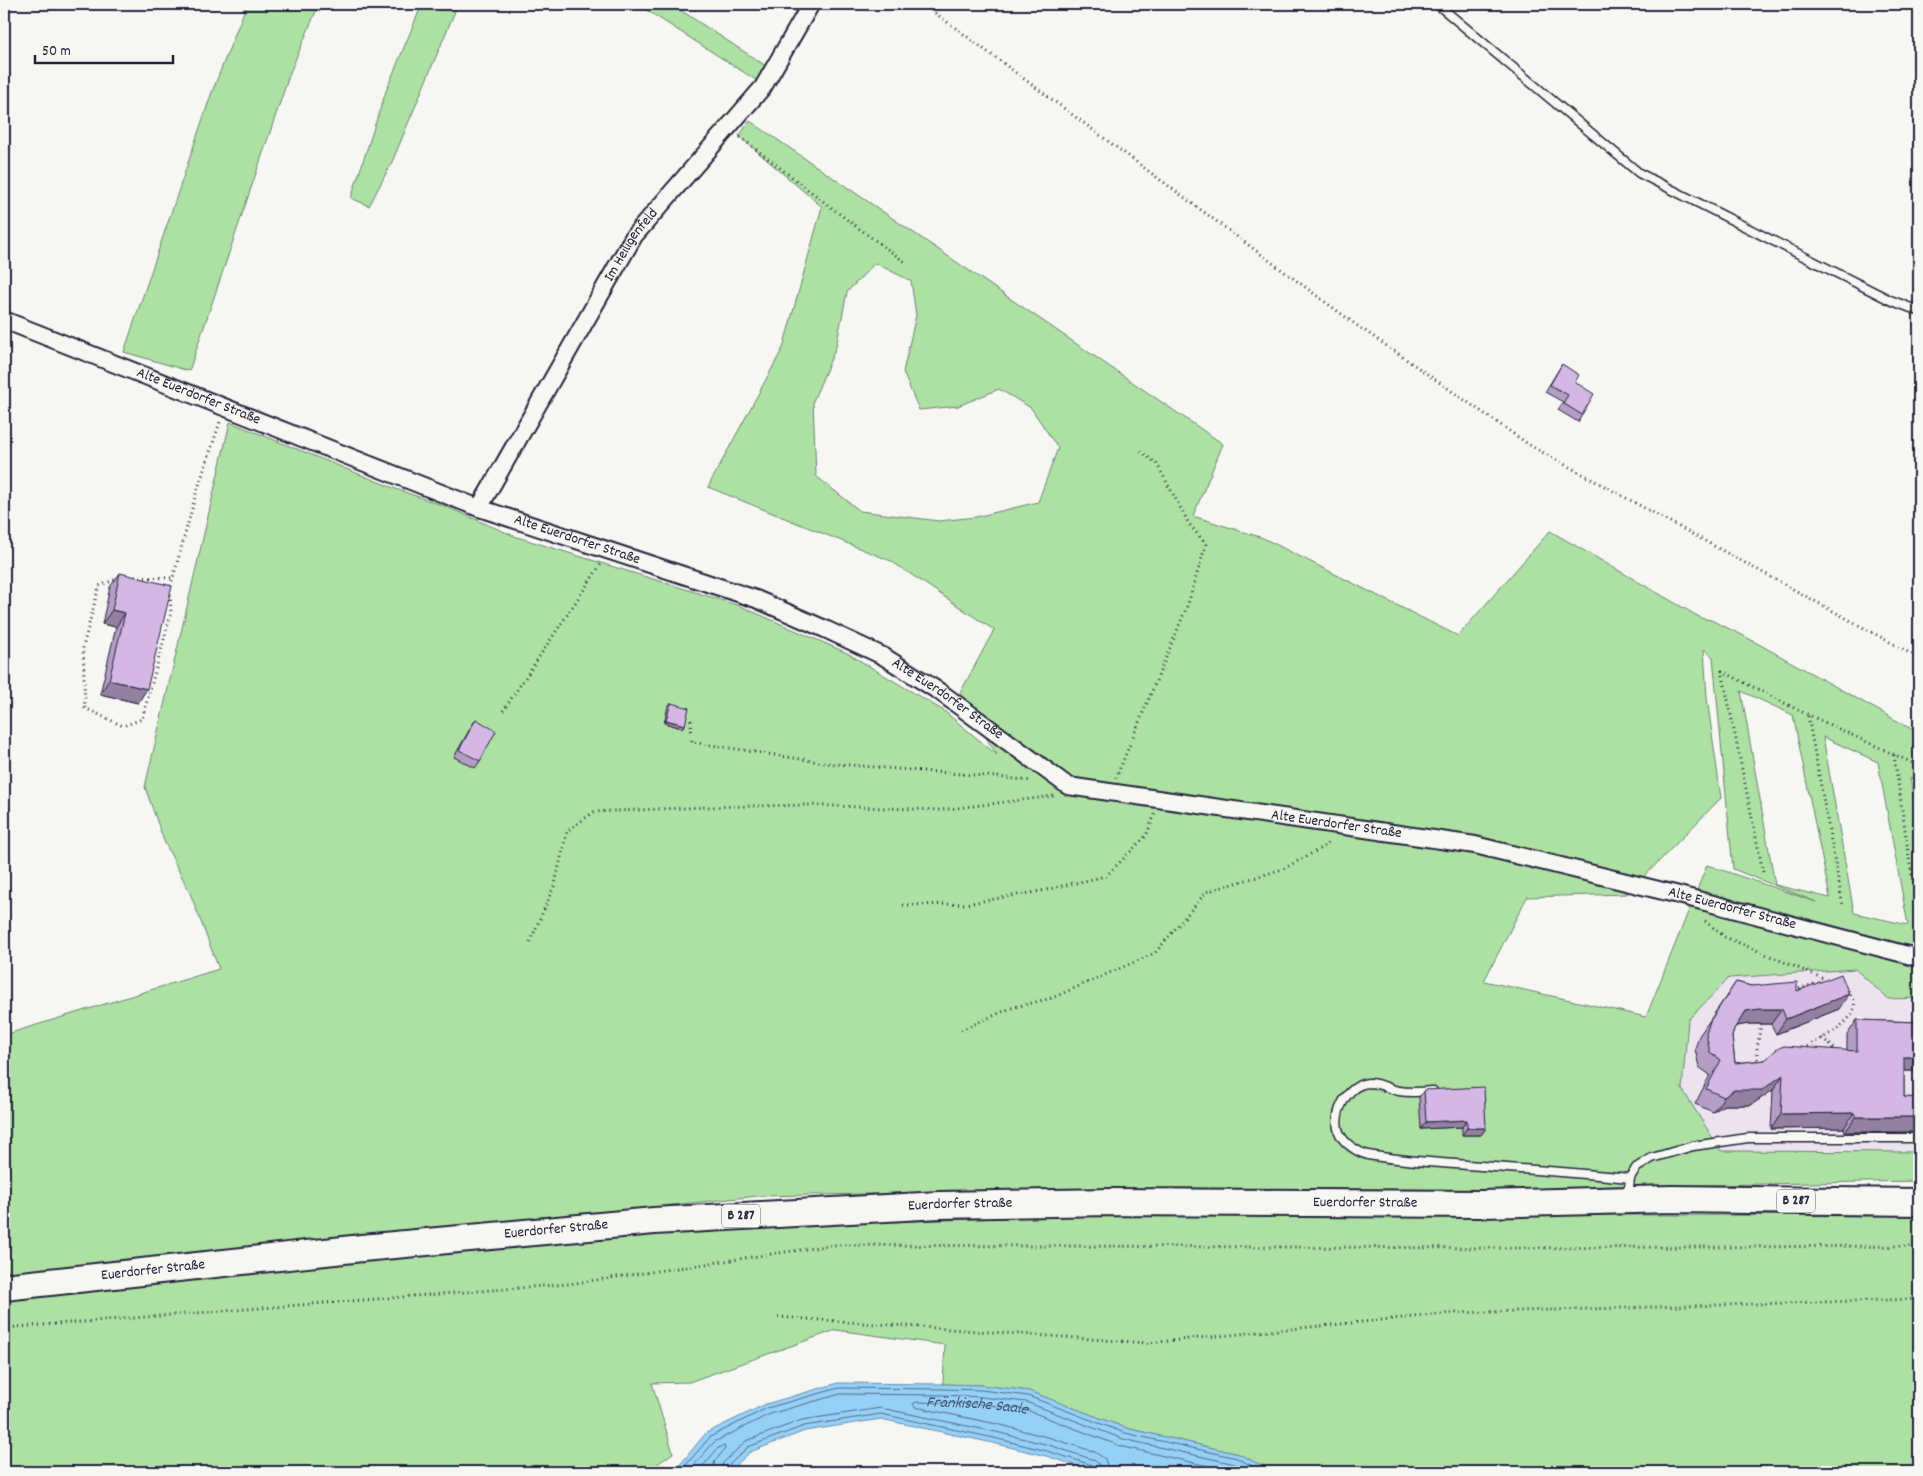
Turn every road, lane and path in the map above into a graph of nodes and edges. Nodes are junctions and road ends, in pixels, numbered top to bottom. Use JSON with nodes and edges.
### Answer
{"nodes":[{"id":1,"x":811,"y":4,"type":"edge"},
{"id":2,"x":922,"y":4,"type":"edge"},
{"id":3,"x":1437,"y":4,"type":"edge"},
{"id":4,"x":728,"y":127,"type":"junction"},
{"id":5,"x":906,"y":262,"type":"dead end"},
{"id":6,"x":1919,"y":312,"type":"edge"},
{"id":7,"x":4,"y":320,"type":"edge"},
{"id":8,"x":225,"y":407,"type":"junction"},
{"id":9,"x":1138,"y":449,"type":"dead end"},
{"id":10,"x":479,"y":508,"type":"junction"},
{"id":11,"x":610,"y":551,"type":"junction"},
{"id":12,"x":121,"y":577,"type":"edge"},
{"id":13,"x":130,"y":577,"type":"edge"},
{"id":14,"x":173,"y":578,"type":"junction"},
{"id":15,"x":1919,"y":658,"type":"edge"},
{"id":16,"x":503,"y":711,"type":"dead end"},
{"id":17,"x":1808,"y":715,"type":"junction"},
{"id":18,"x":691,"y":720,"type":"dead end"},
{"id":19,"x":1894,"y":754,"type":"junction"},
{"id":20,"x":1919,"y":766,"type":"edge"},
{"id":21,"x":1035,"y":782,"type":"dead end"},
{"id":22,"x":1068,"y":786,"type":"junction"},
{"id":23,"x":1110,"y":792,"type":"junction"},
{"id":24,"x":1161,"y":800,"type":"junction"},
{"id":25,"x":1332,"y":824,"type":"junction"},
{"id":26,"x":1763,"y":872,"type":"dead end"},
{"id":27,"x":903,"y":905,"type":"dead end"},
{"id":28,"x":1843,"y":906,"type":"dead end"},
{"id":29,"x":1703,"y":919,"type":"dead end"},
{"id":30,"x":1919,"y":925,"type":"edge"},
{"id":31,"x":530,"y":942,"type":"dead end"},
{"id":32,"x":1919,"y":958,"type":"edge"},
{"id":33,"x":1826,"y":980,"type":"junction"},
{"id":34,"x":1791,"y":991,"type":"edge"},
{"id":35,"x":1760,"y":1010,"type":"edge"},
{"id":36,"x":961,"y":1030,"type":"dead end"},
{"id":37,"x":1822,"y":1038,"type":"junction"},
{"id":38,"x":1801,"y":1051,"type":"edge"},
{"id":39,"x":1839,"y":1052,"type":"edge"},
{"id":40,"x":1760,"y":1065,"type":"edge"},
{"id":41,"x":1446,"y":1090,"type":"edge"},
{"id":42,"x":1919,"y":1138,"type":"edge"},
{"id":43,"x":1628,"y":1189,"type":"junction"},
{"id":44,"x":1919,"y":1202,"type":"edge"},
{"id":45,"x":1919,"y":1246,"type":"edge"},
{"id":46,"x":4,"y":1287,"type":"edge"},
{"id":47,"x":1919,"y":1299,"type":"edge"},
{"id":48,"x":778,"y":1317,"type":"dead end"},
{"id":49,"x":4,"y":1328,"type":"edge"}],
"edges":[{"from":1,"to":4,"type":"street","name":"Im Heiligenfeld"},
{"from":2,"to":15,"type":"path"},
{"from":3,"to":6,"type":"lane"},
{"from":4,"to":5,"type":"path"},
{"from":4,"to":10,"type":"street","name":"Im Heiligenfeld"},
{"from":7,"to":8,"type":"street","name":"Alte Euerdorfer Straße"},
{"from":8,"to":10,"type":"street","name":"Alte Euerdorfer Straße"},
{"from":8,"to":14,"type":"path"},
{"from":9,"to":23,"type":"path"},
{"from":10,"to":11,"type":"street","name":"Alte Euerdorfer Straße"},
{"from":11,"to":16,"type":"path"},
{"from":11,"to":22,"type":"street","name":"Alte Euerdorfer Straße"},
{"from":12,"to":14,"type":"path"},
{"from":13,"to":14,"type":"path"},
{"from":17,"to":19,"type":"path"},
{"from":17,"to":26,"type":"path"},
{"from":17,"to":28,"type":"path"},
{"from":18,"to":21,"type":"path"},
{"from":19,"to":20,"type":"path"},
{"from":19,"to":30,"type":"path"},
{"from":22,"to":23,"type":"street","name":"Alte Euerdorfer Straße"},
{"from":22,"to":31,"type":"path"},
{"from":23,"to":24,"type":"street","name":"Alte Euerdorfer Straße"},
{"from":24,"to":25,"type":"street","name":"Alte Euerdorfer Straße"},
{"from":24,"to":27,"type":"path"},
{"from":25,"to":32,"type":"street","name":"Alte Euerdorfer Straße"},
{"from":25,"to":36,"type":"path"},
{"from":29,"to":33,"type":"path"},
{"from":33,"to":34,"type":"path"},
{"from":33,"to":37,"type":"path"},
{"from":35,"to":40,"type":"path"},
{"from":37,"to":38,"type":"path"},
{"from":37,"to":39,"type":"path"},
{"from":41,"to":43,"type":"lane"},
{"from":42,"to":43,"type":"lane"},
{"from":43,"to":44,"type":"main road","name":"Euerdorfer Straße","number":"B 287"},
{"from":43,"to":46,"type":"main road","name":"Euerdorfer Straße","number":"B 287"},
{"from":45,"to":49,"type":"path"},
{"from":47,"to":48,"type":"path"}]}
